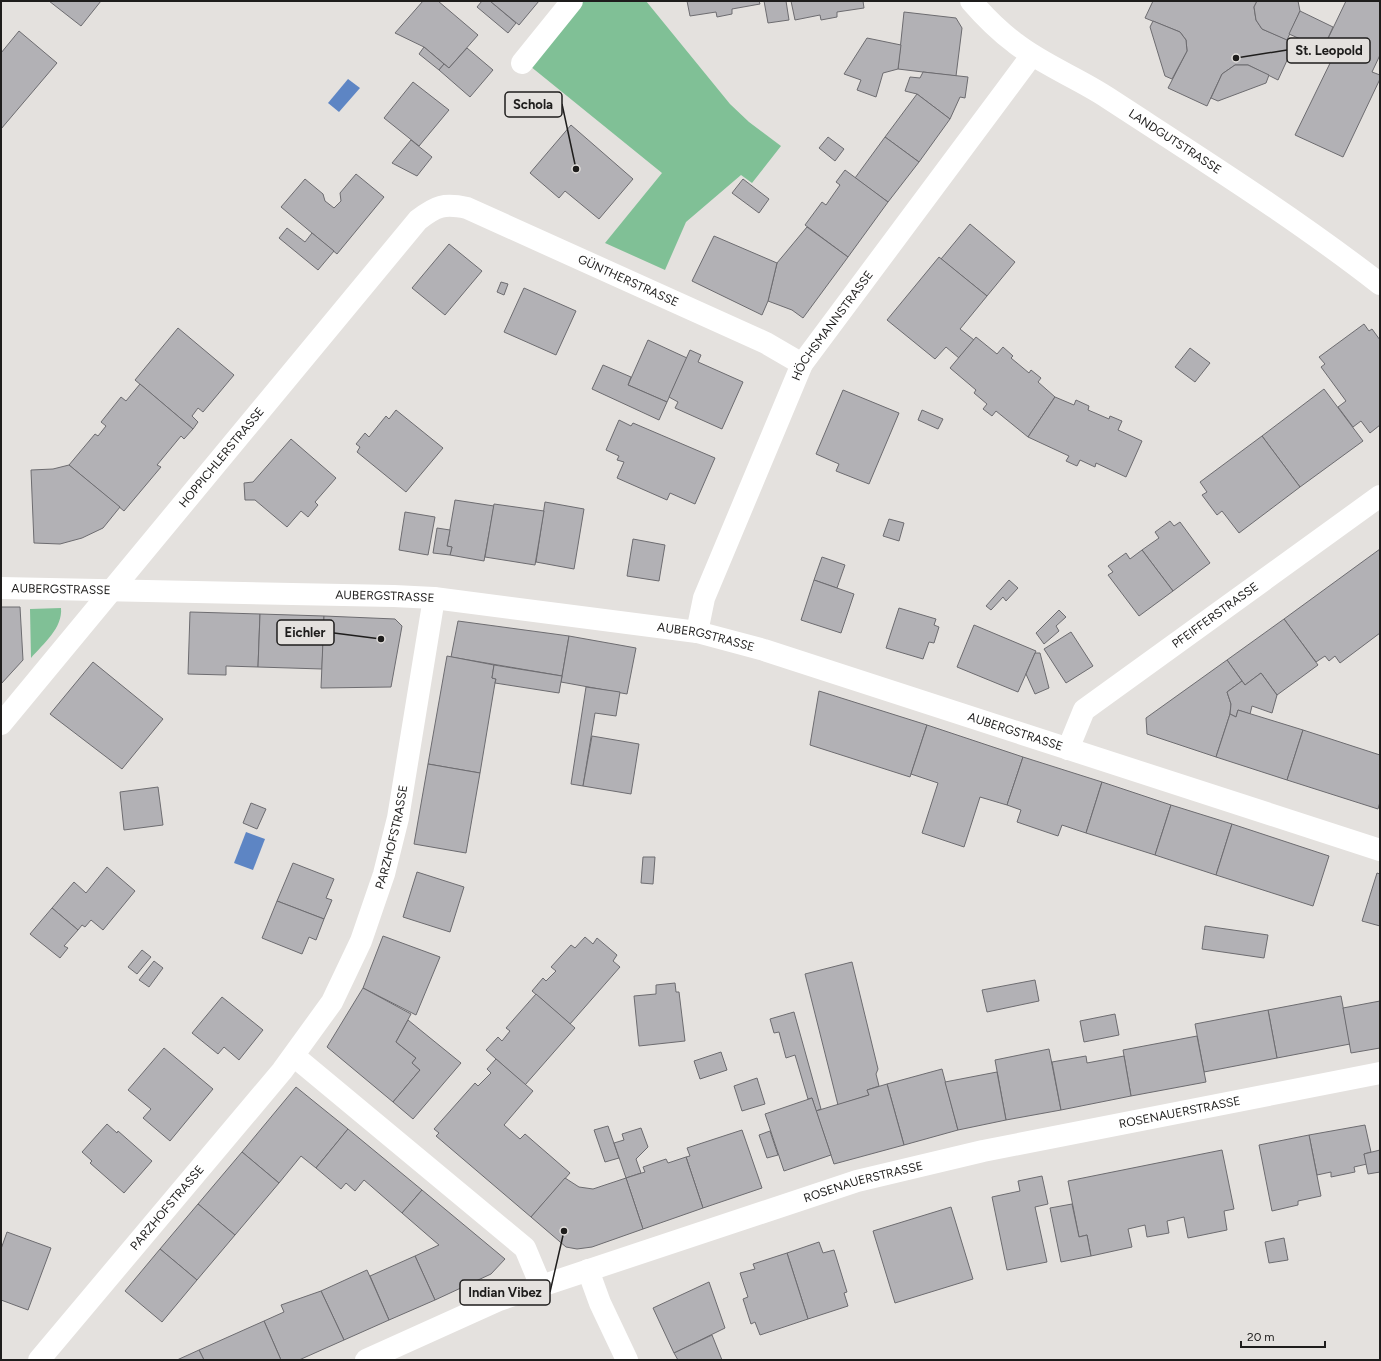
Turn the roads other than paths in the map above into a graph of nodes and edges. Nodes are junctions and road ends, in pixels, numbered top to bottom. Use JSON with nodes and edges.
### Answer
{"nodes":[{"id":1,"x":572,"y":1,"type":"edge"},
{"id":2,"x":972,"y":1,"type":"edge"},
{"id":3,"x":1032,"y":55,"type":"junction"},
{"id":4,"x":522,"y":63,"type":"dead end"},
{"id":5,"x":451,"y":204,"type":"joint"},
{"id":6,"x":1380,"y":284,"type":"edge"},
{"id":7,"x":802,"y":364,"type":"junction"},
{"id":8,"x":1380,"y":496,"type":"edge"},
{"id":9,"x":1,"y":588,"type":"edge"},
{"id":10,"x":112,"y":589,"type":"junction"},
{"id":11,"x":434,"y":598,"type":"junction"},
{"id":12,"x":697,"y":632,"type":"junction"},
{"id":13,"x":1,"y":724,"type":"edge"},
{"id":14,"x":1068,"y":749,"type":"junction"},
{"id":15,"x":1380,"y":850,"type":"edge"},
{"id":16,"x":294,"y":1056,"type":"junction"},
{"id":17,"x":1380,"y":1073,"type":"edge"},
{"id":18,"x":588,"y":1270,"type":"junction"},
{"id":19,"x":541,"y":1286,"type":"junction"},
{"id":20,"x":39,"y":1360,"type":"edge"},
{"id":21,"x":366,"y":1360,"type":"edge"},
{"id":22,"x":626,"y":1360,"type":"edge"}],
"edges":[{"from":1,"to":4,"type":"street"},
{"from":2,"to":3,"type":"street","name":"LANDGUTSTRASSE"},
{"from":3,"to":6,"type":"street","name":"LANDGUTSTRASSE"},
{"from":3,"to":7,"type":"street","name":"HÖCHSMANNSTRASSE"},
{"from":5,"to":7,"type":"street","name":"GÜNTHERSTRASSE"},
{"from":5,"to":10,"type":"street","name":"HOPPICHLERSTRASSE"},
{"from":7,"to":12,"type":"street","name":"HÖCHSMANNSTRASSE"},
{"from":8,"to":14,"type":"street","name":"PFEIFFERSTRASSE"},
{"from":9,"to":10,"type":"street","name":"AUBERGSTRASSE"},
{"from":10,"to":11,"type":"street","name":"AUBERGSTRASSE"},
{"from":10,"to":13,"type":"street","name":"HOPPICHLERSTRASSE"},
{"from":11,"to":12,"type":"street","name":"AUBERGSTRASSE"},
{"from":11,"to":16,"type":"street","name":"PARZHOFSTRASSE"},
{"from":12,"to":14,"type":"street","name":"AUBERGSTRASSE"},
{"from":14,"to":15,"type":"street","name":"AUBERGSTRASSE"},
{"from":16,"to":19,"type":"street"},
{"from":16,"to":20,"type":"street","name":"PARZHOFSTRASSE"},
{"from":17,"to":18,"type":"street","name":"ROSENAUERSTRASSE"},
{"from":18,"to":19,"type":"street","name":"ROSENAUERSTRASSE"},
{"from":18,"to":22,"type":"street"},
{"from":19,"to":21,"type":"street","name":"ROSENAUERSTRASSE"}]}
